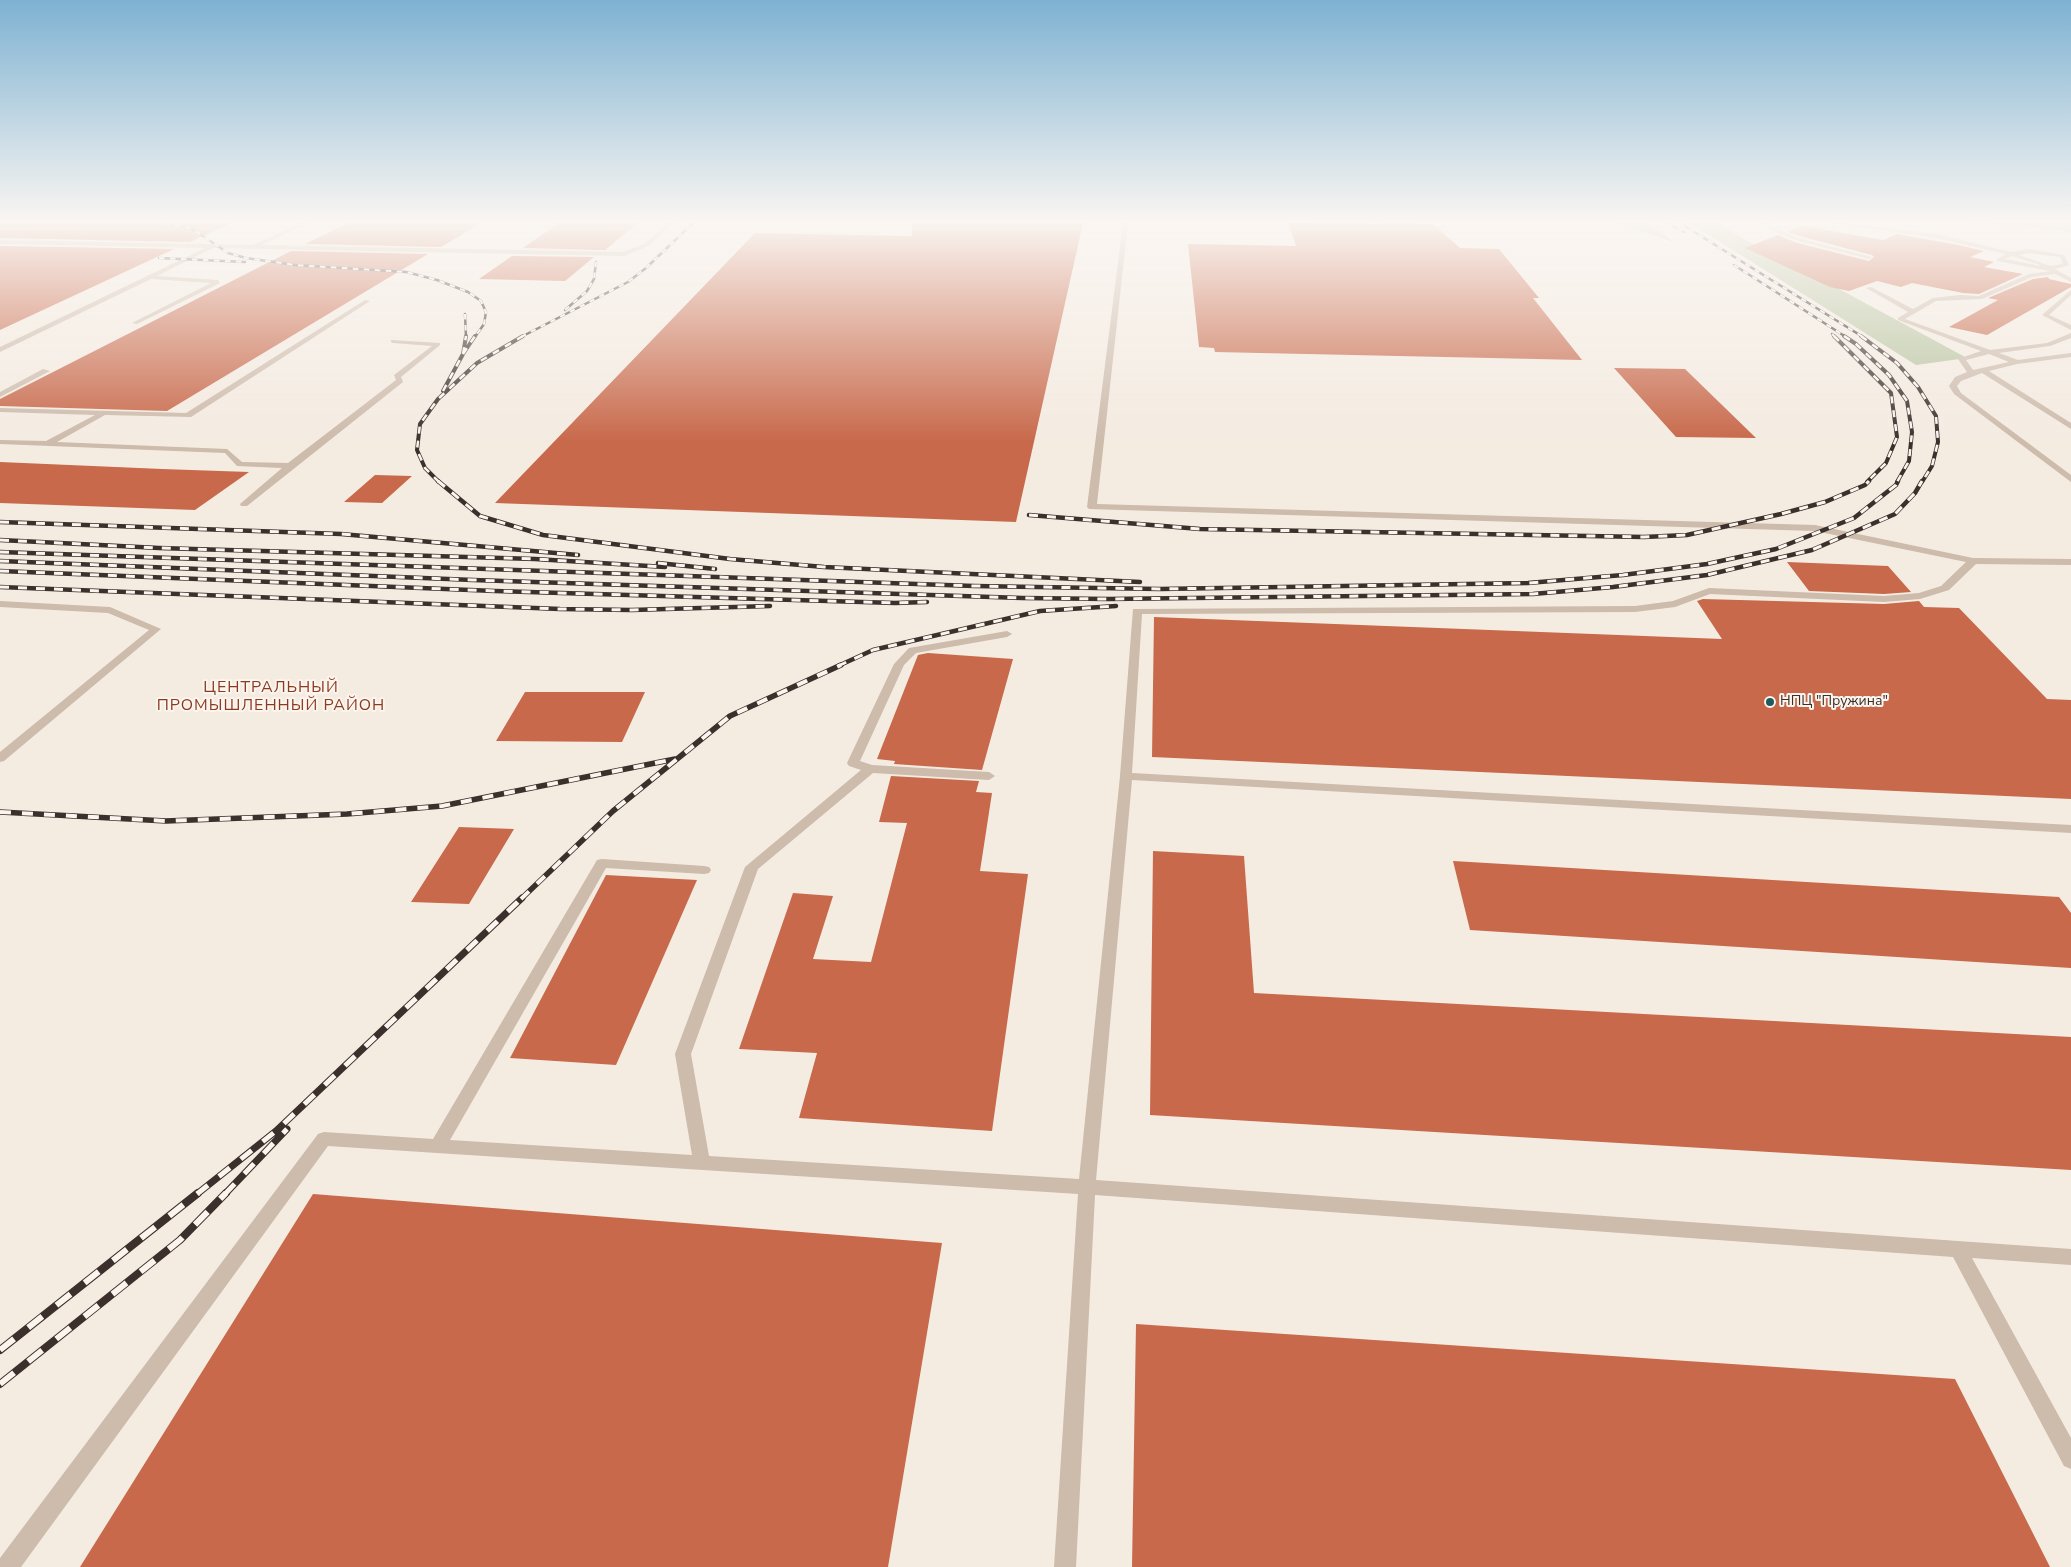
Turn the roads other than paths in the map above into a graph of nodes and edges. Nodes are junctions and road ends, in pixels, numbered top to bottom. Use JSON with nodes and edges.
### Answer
{"nodes":[{"id":1,"x":110,"y":296,"type":"edge"},
{"id":2,"x":190,"y":296,"type":"edge"},
{"id":3,"x":1116,"y":296,"type":"edge"},
{"id":4,"x":1884,"y":296,"type":"edge"},
{"id":5,"x":1984,"y":296,"type":"edge"},
{"id":6,"x":2066,"y":296,"type":"edge"},
{"id":7,"x":367,"y":301,"type":"dead end"},
{"id":8,"x":1913,"y":312,"type":"junction"},
{"id":9,"x":135,"y":324,"type":"dead end"},
{"id":10,"x":2071,"y":328,"type":"edge"},
{"id":11,"x":2071,"y":335,"type":"edge"},
{"id":12,"x":393,"y":341,"type":"dead end"},
{"id":13,"x":0,"y":350,"type":"edge"},
{"id":14,"x":1987,"y":352,"type":"junction"},
{"id":15,"x":2071,"y":355,"type":"edge"},
{"id":16,"x":2016,"y":362,"type":"junction"},
{"id":17,"x":1983,"y":370,"type":"junction"},
{"id":18,"x":46,"y":371,"type":"dead end"},
{"id":19,"x":1971,"y":373,"type":"junction"},
{"id":20,"x":0,"y":395,"type":"edge"},
{"id":21,"x":0,"y":410,"type":"edge"},
{"id":22,"x":104,"y":413,"type":"junction"},
{"id":23,"x":2071,"y":427,"type":"edge"},
{"id":24,"x":0,"y":442,"type":"edge"},
{"id":25,"x":46,"y":444,"type":"junction"},
{"id":26,"x":290,"y":466,"type":"junction"},
{"id":27,"x":2071,"y":479,"type":"edge"},
{"id":28,"x":244,"y":504,"type":"dead end"},
{"id":29,"x":1973,"y":560,"type":"junction"},
{"id":30,"x":2071,"y":562,"type":"edge"},
{"id":31,"x":0,"y":604,"type":"edge"},
{"id":32,"x":1007,"y":634,"type":"dead end"},
{"id":33,"x":0,"y":758,"type":"edge"},
{"id":34,"x":870,"y":769,"type":"junction"},
{"id":35,"x":989,"y":776,"type":"dead end"},
{"id":36,"x":1126,"y":776,"type":"junction"},
{"id":37,"x":2071,"y":829,"type":"edge"},
{"id":38,"x":704,"y":870,"type":"dead end"},
{"id":39,"x":438,"y":1146,"type":"junction"},
{"id":40,"x":702,"y":1162,"type":"junction"},
{"id":41,"x":1087,"y":1187,"type":"junction"},
{"id":42,"x":1958,"y":1249,"type":"junction"},
{"id":43,"x":2071,"y":1257,"type":"edge"},
{"id":44,"x":2071,"y":1459,"type":"edge"},
{"id":45,"x":6,"y":1567,"type":"edge"},
{"id":46,"x":1065,"y":1567,"type":"edge"}],
"edges":[{"from":1,"to":13,"type":"lane"},
{"from":2,"to":9,"type":"lane"},
{"from":3,"to":29,"type":"lane"},
{"from":4,"to":8,"type":"lane"},
{"from":5,"to":8,"type":"lane"},
{"from":6,"to":10,"type":"lane"},
{"from":7,"to":22,"type":"lane"},
{"from":8,"to":14,"type":"lane"},
{"from":11,"to":14,"type":"lane"},
{"from":12,"to":26,"type":"lane"},
{"from":14,"to":16,"type":"lane"},
{"from":14,"to":19,"type":"lane"},
{"from":15,"to":16,"type":"lane"},
{"from":16,"to":17,"type":"lane"},
{"from":17,"to":19,"type":"lane"},
{"from":17,"to":23,"type":"lane"},
{"from":18,"to":20,"type":"lane"},
{"from":19,"to":27,"type":"lane"},
{"from":21,"to":22,"type":"lane"},
{"from":22,"to":25,"type":"lane"},
{"from":24,"to":25,"type":"lane"},
{"from":25,"to":26,"type":"lane"},
{"from":26,"to":28,"type":"lane"},
{"from":29,"to":30,"type":"lane"},
{"from":29,"to":36,"type":"lane"},
{"from":31,"to":33,"type":"lane"},
{"from":32,"to":34,"type":"lane"},
{"from":34,"to":35,"type":"lane"},
{"from":34,"to":40,"type":"lane"},
{"from":36,"to":37,"type":"lane"},
{"from":36,"to":41,"type":"lane"},
{"from":38,"to":39,"type":"lane"},
{"from":39,"to":40,"type":"lane"},
{"from":39,"to":45,"type":"lane"},
{"from":40,"to":41,"type":"lane"},
{"from":41,"to":42,"type":"lane"},
{"from":41,"to":46,"type":"lane"},
{"from":42,"to":43,"type":"lane"},
{"from":42,"to":44,"type":"lane"}]}
